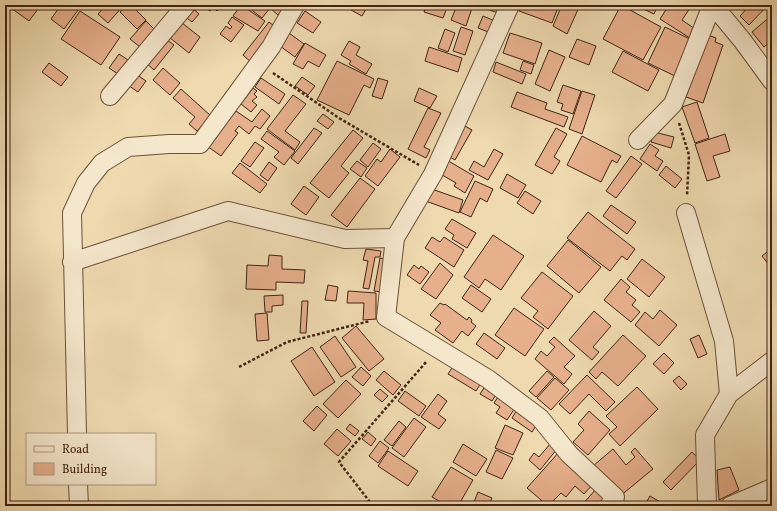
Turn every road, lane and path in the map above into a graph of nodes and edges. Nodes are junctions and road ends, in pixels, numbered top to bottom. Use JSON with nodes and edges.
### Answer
{"nodes":[{"id":1,"x":186,"y":5,"type":"edge"},
{"id":2,"x":295,"y":5,"type":"edge"},
{"id":3,"x":510,"y":5,"type":"edge"},
{"id":4,"x":713,"y":5,"type":"edge"},
{"id":5,"x":259,"y":64,"type":"junction"},
{"id":6,"x":772,"y":81,"type":"edge"},
{"id":7,"x":110,"y":96,"type":"dead end"},
{"id":8,"x":673,"y":104,"type":"junction"},
{"id":9,"x":638,"y":140,"type":"dead end"},
{"id":10,"x":433,"y":174,"type":"junction"},
{"id":11,"x":686,"y":213,"type":"joint"},
{"id":12,"x":395,"y":238,"type":"junction"},
{"id":13,"x":72,"y":262,"type":"junction"},
{"id":14,"x":386,"y":317,"type":"junction"},
{"id":15,"x":438,"y":349,"type":"junction"},
{"id":16,"x":772,"y":361,"type":"edge"},
{"id":17,"x":239,"y":367,"type":"dead end"},
{"id":18,"x":730,"y":394,"type":"junction"},
{"id":19,"x":77,"y":433,"type":"edge"},
{"id":20,"x":78,"y":485,"type":"edge"},
{"id":21,"x":772,"y":488,"type":"edge"},
{"id":22,"x":79,"y":506,"type":"edge"},
{"id":23,"x":373,"y":506,"type":"edge"},
{"id":24,"x":609,"y":506,"type":"edge"},
{"id":25,"x":707,"y":506,"type":"edge"},
{"id":26,"x":730,"y":506,"type":"edge"}],
"edges":[{"from":1,"to":7,"type":"street"},
{"from":2,"to":5,"type":"street"},
{"from":3,"to":10,"type":"street"},
{"from":4,"to":6,"type":"street"},
{"from":4,"to":8,"type":"street"},
{"from":5,"to":10,"type":"path"},
{"from":5,"to":13,"type":"street"},
{"from":8,"to":9,"type":"street"},
{"from":8,"to":11,"type":"path"},
{"from":10,"to":12,"type":"street"},
{"from":11,"to":18,"type":"street"},
{"from":12,"to":13,"type":"street"},
{"from":12,"to":14,"type":"street"},
{"from":13,"to":19,"type":"street"},
{"from":14,"to":15,"type":"street"},
{"from":14,"to":17,"type":"path"},
{"from":15,"to":23,"type":"path"},
{"from":15,"to":24,"type":"street"},
{"from":16,"to":18,"type":"street"},
{"from":18,"to":25,"type":"street"},
{"from":20,"to":22,"type":"street"},
{"from":21,"to":26,"type":"street"}]}
